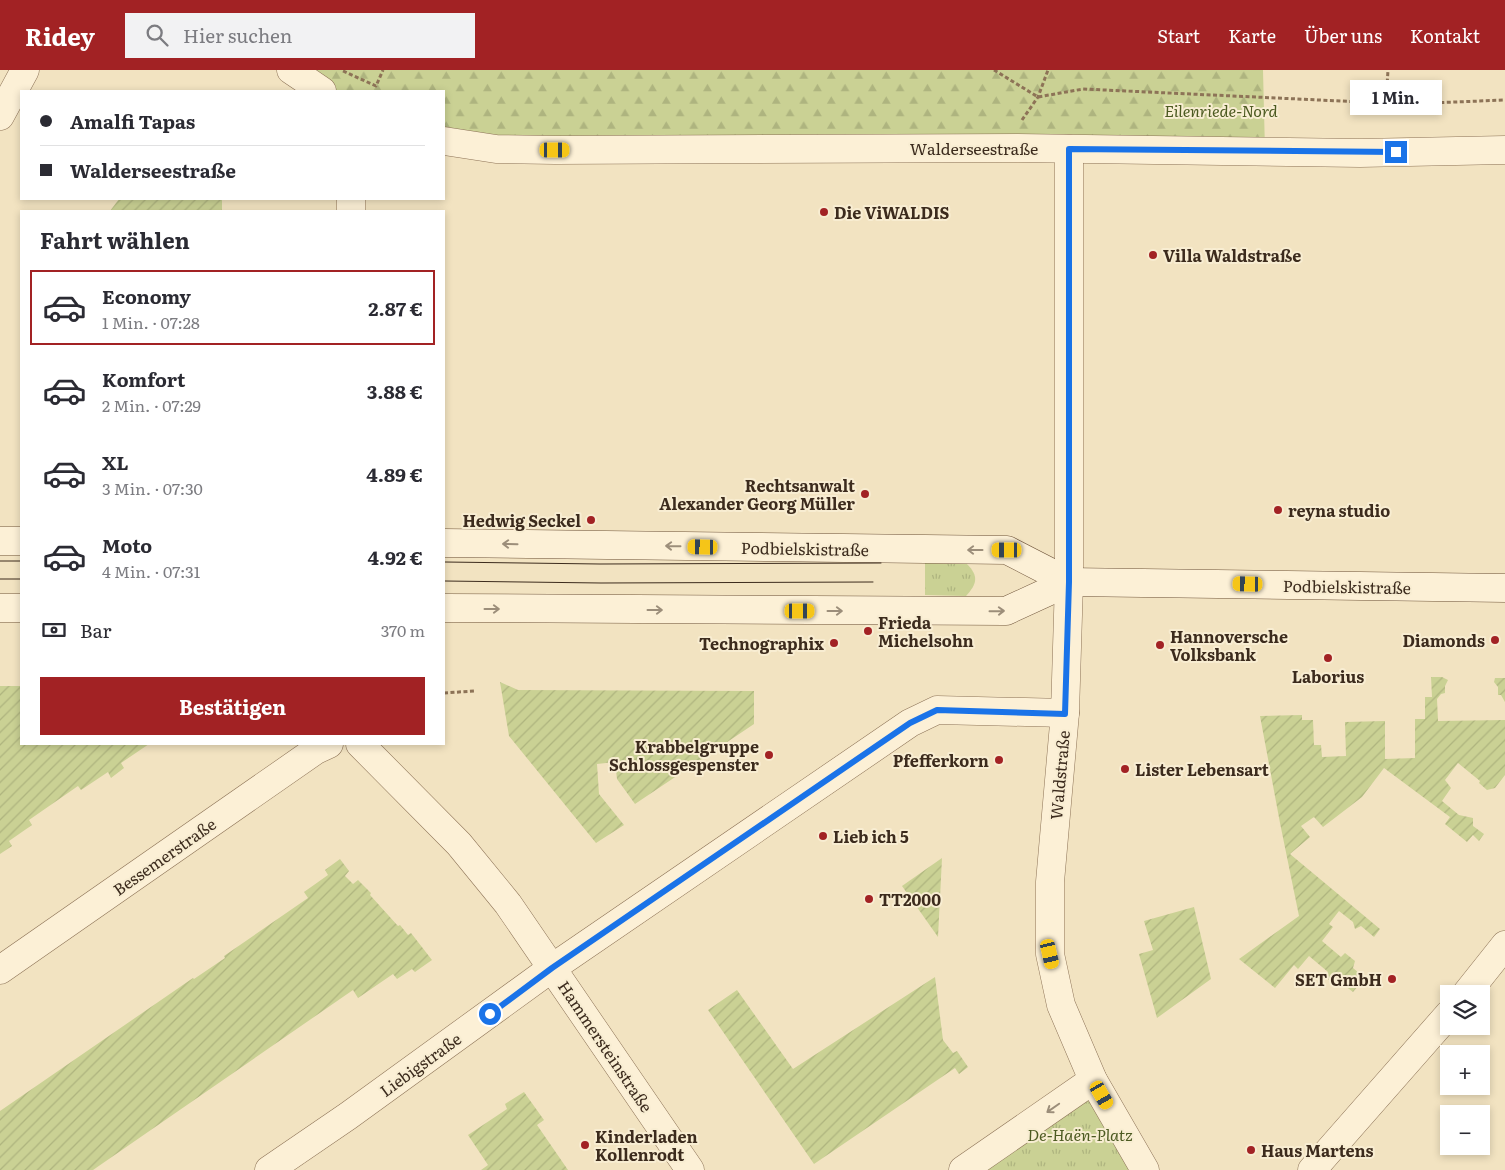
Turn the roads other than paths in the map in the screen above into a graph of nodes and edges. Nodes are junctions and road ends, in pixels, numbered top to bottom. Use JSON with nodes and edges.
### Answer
{"nodes":[{"id":1,"x":25,"y":70,"type":"edge"},
{"id":2,"x":291,"y":70,"type":"edge"},
{"id":3,"x":321,"y":90,"type":"edge"},
{"id":4,"x":0,"y":116,"type":"edge"},
{"id":5,"x":445,"y":141,"type":"edge"},
{"id":6,"x":1069,"y":149,"type":"junction"},
{"id":7,"x":1505,"y":150,"type":"edge"},
{"id":8,"x":0,"y":541,"type":"edge"},
{"id":9,"x":20,"y":541,"type":"edge"},
{"id":10,"x":445,"y":543,"type":"edge"},
{"id":11,"x":1069,"y":582,"type":"junction"},
{"id":12,"x":1505,"y":588,"type":"edge"},
{"id":13,"x":0,"y":608,"type":"edge"},
{"id":14,"x":20,"y":608,"type":"edge"},
{"id":15,"x":445,"y":608,"type":"edge"},
{"id":16,"x":1065,"y":714,"type":"junction"},
{"id":17,"x":327,"y":745,"type":"edge"},
{"id":18,"x":361,"y":745,"type":"edge"},
{"id":19,"x":1505,"y":946,"type":"edge"},
{"id":20,"x":552,"y":968,"type":"junction"},
{"id":21,"x":0,"y":970,"type":"edge"},
{"id":22,"x":1473,"y":985,"type":"edge"},
{"id":23,"x":1440,"y":1024,"type":"edge"},
{"id":24,"x":1093,"y":1080,"type":"junction"},
{"id":25,"x":269,"y":1170,"type":"edge"},
{"id":26,"x":690,"y":1170,"type":"edge"},
{"id":27,"x":963,"y":1170,"type":"edge"},
{"id":28,"x":1145,"y":1170,"type":"edge"},
{"id":29,"x":1312,"y":1170,"type":"edge"}],
"edges":[{"from":1,"to":4,"type":"street"},
{"from":2,"to":3,"type":"street"},
{"from":5,"to":6,"type":"street","name":"Walderseestraße"},
{"from":6,"to":7,"type":"street","name":"Walderseestraße"},
{"from":6,"to":11,"type":"street","name":"Waldstraße"},
{"from":8,"to":9,"type":"street"},
{"from":11,"to":10,"type":"street","name":"Podbielskistraße","one_way":true},
{"from":11,"to":12,"type":"street","name":"Podbielskistraße"},
{"from":15,"to":11,"type":"street","name":"Podbielskistraße","one_way":true},
{"from":11,"to":16,"type":"street","name":"Waldstraße"},
{"from":13,"to":14,"type":"street"},
{"from":16,"to":20,"type":"street","name":"Liebigstraße"},
{"from":16,"to":24,"type":"street","name":"Waldstraße"},
{"from":17,"to":21,"type":"street","name":"Bessemerstraße"},
{"from":18,"to":20,"type":"street","name":"Hammersteinstraße"},
{"from":19,"to":22,"type":"street"},
{"from":20,"to":25,"type":"street","name":"Liebigstraße"},
{"from":20,"to":26,"type":"street","name":"Hammersteinstraße"},
{"from":23,"to":29,"type":"street"},
{"from":24,"to":27,"type":"street","one_way":true},
{"from":24,"to":28,"type":"street","name":"Waldstraße"}]}
